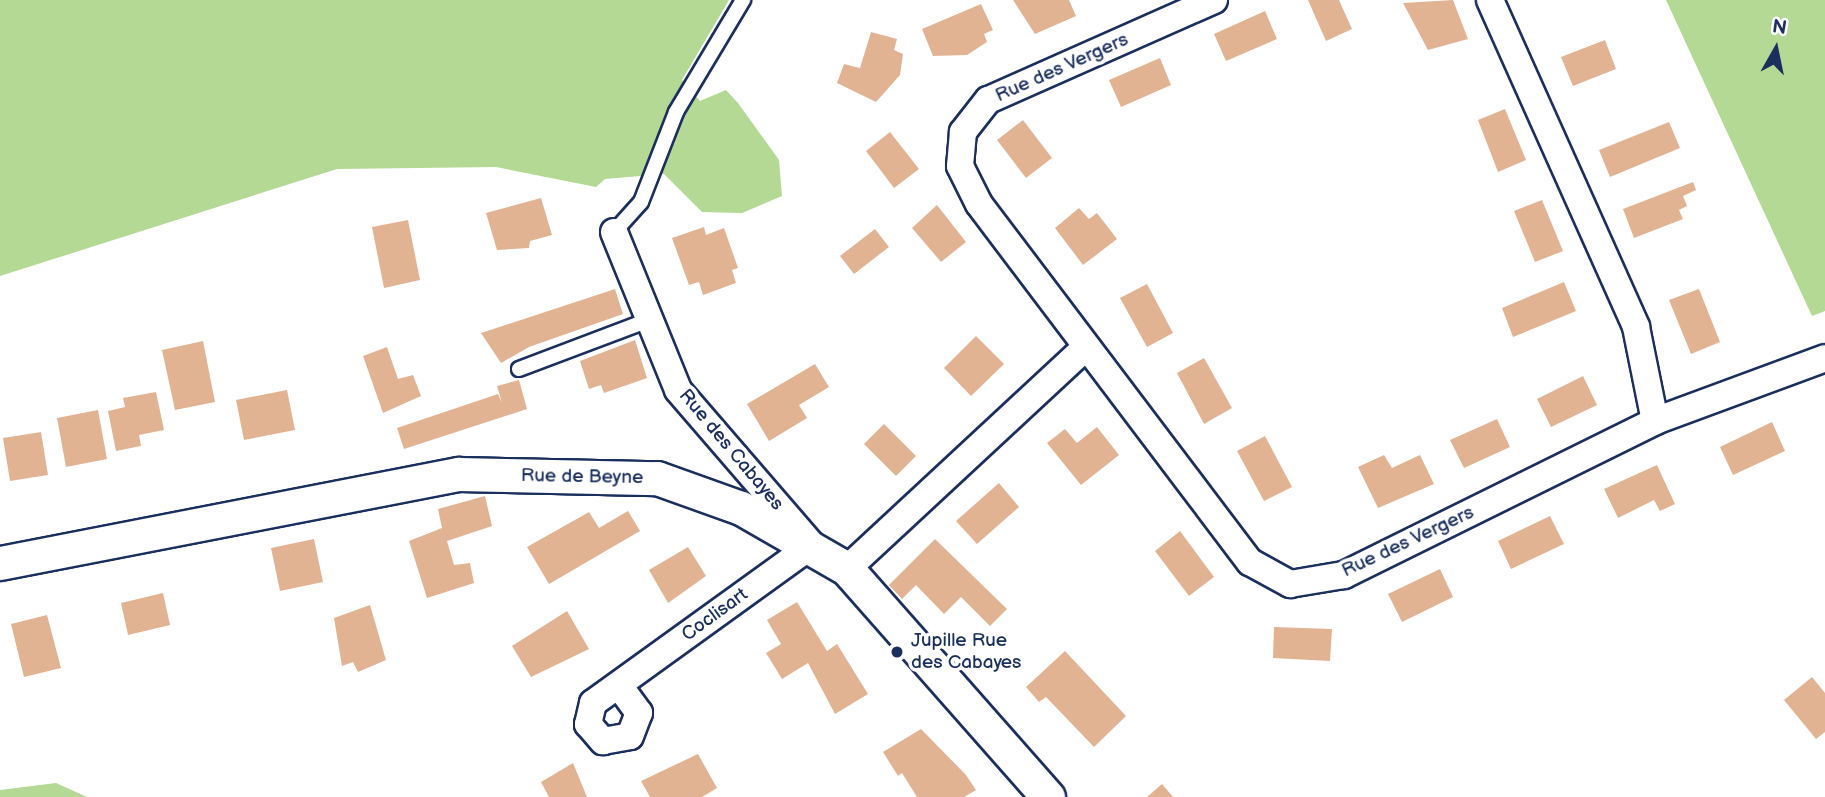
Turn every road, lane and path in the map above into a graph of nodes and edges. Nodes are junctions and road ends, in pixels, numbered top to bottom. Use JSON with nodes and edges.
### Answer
{"nodes":[{"id":1,"x":743,"y":0,"type":"edge"},
{"id":2,"x":1214,"y":0,"type":"edge"},
{"id":3,"x":1490,"y":0,"type":"edge"},
{"id":4,"x":614,"y":232,"type":"joint"},
{"id":5,"x":649,"y":320,"type":"junction"},
{"id":6,"x":1085,"y":348,"type":"junction"},
{"id":7,"x":1825,"y":358,"type":"edge"},
{"id":8,"x":519,"y":369,"type":"dead end"},
{"id":9,"x":1655,"y":421,"type":"junction"},
{"id":10,"x":811,"y":545,"type":"junction"},
{"id":11,"x":0,"y":563,"type":"edge"},
{"id":12,"x":848,"y":569,"type":"junction"},
{"id":13,"x":619,"y":685,"type":"dead end"},
{"id":14,"x":1048,"y":797,"type":"edge"}],
"edges":[{"from":1,"to":4,"type":"lane"},
{"from":2,"to":6,"type":"street","name":"Rue des Vergers"},
{"from":3,"to":9,"type":"street"},
{"from":4,"to":5,"type":"street","name":"Rue des Cabayes"},
{"from":5,"to":8,"type":"lane"},
{"from":5,"to":10,"type":"street","name":"Rue des Cabayes"},
{"from":6,"to":9,"type":"street","name":"Rue des Vergers"},
{"from":6,"to":12,"type":"street"},
{"from":7,"to":9,"type":"street","name":"Rue des Vergers"},
{"from":10,"to":11,"type":"street","name":"Rue de Beyne"},
{"from":10,"to":12,"type":"street","name":"Rue de Beyne"},
{"from":10,"to":13,"type":"street","name":"Coclisart"},
{"from":12,"to":14,"type":"street","name":"Rue de Beyne"}]}
